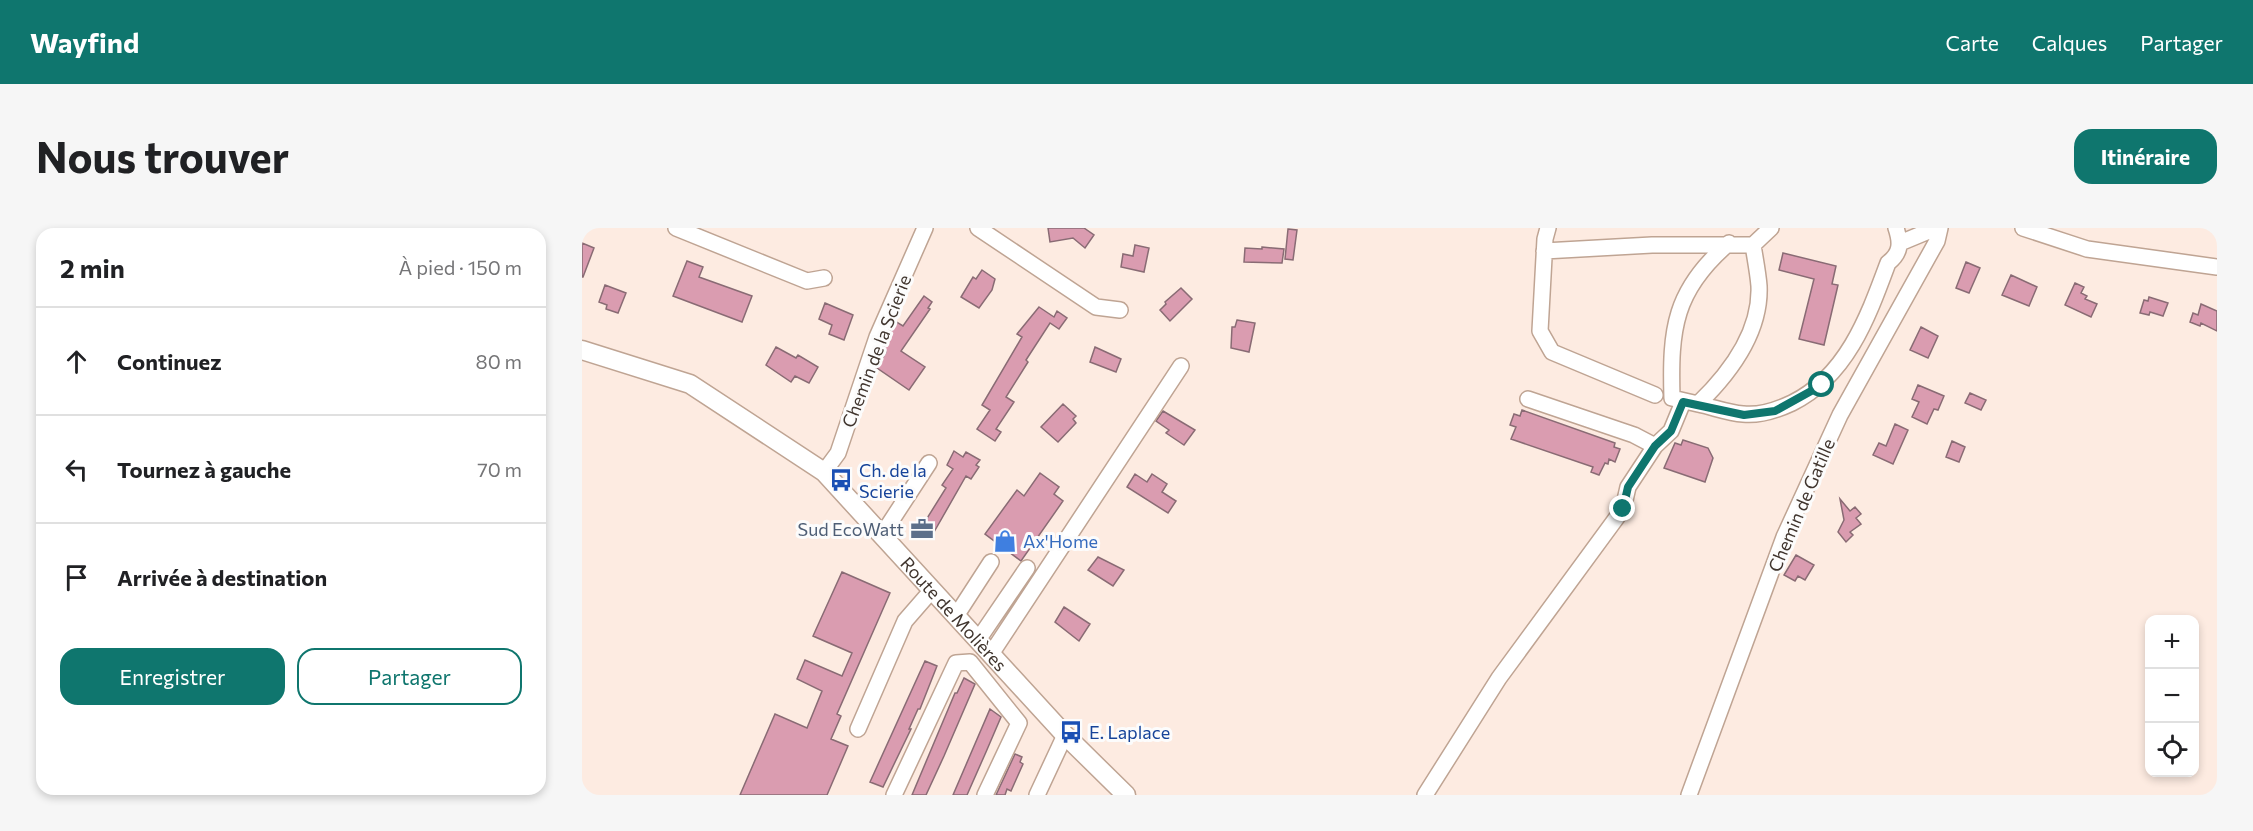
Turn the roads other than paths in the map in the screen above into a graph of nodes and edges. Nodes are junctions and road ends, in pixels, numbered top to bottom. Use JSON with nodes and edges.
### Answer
{"nodes":[{"id":1,"x":676,"y":228,"type":"edge"},
{"id":2,"x":925,"y":228,"type":"edge"},
{"id":3,"x":978,"y":228,"type":"edge"},
{"id":4,"x":1548,"y":228,"type":"edge"},
{"id":5,"x":1771,"y":228,"type":"edge"},
{"id":6,"x":1938,"y":228,"type":"edge"},
{"id":7,"x":2023,"y":228,"type":"edge"},
{"id":8,"x":1898,"y":236,"type":"edge"},
{"id":9,"x":1729,"y":243,"type":"junction"},
{"id":10,"x":1753,"y":244,"type":"junction"},
{"id":11,"x":1544,"y":251,"type":"junction"},
{"id":12,"x":2217,"y":267,"type":"edge"},
{"id":13,"x":824,"y":278,"type":"dead end"},
{"id":14,"x":1120,"y":310,"type":"dead end"},
{"id":15,"x":582,"y":350,"type":"edge"},
{"id":16,"x":1181,"y":366,"type":"dead end"},
{"id":17,"x":1528,"y":399,"type":"dead end"},
{"id":18,"x":1684,"y":401,"type":"junction"},
{"id":19,"x":1655,"y":446,"type":"junction"},
{"id":20,"x":929,"y":463,"type":"dead end"},
{"id":21,"x":824,"y":472,"type":"junction"},
{"id":22,"x":882,"y":535,"type":"junction"},
{"id":23,"x":991,"y":562,"type":"dead end"},
{"id":24,"x":1027,"y":568,"type":"dead end"},
{"id":25,"x":932,"y":590,"type":"junction"},
{"id":26,"x":956,"y":616,"type":"junction"},
{"id":27,"x":978,"y":640,"type":"junction"},
{"id":28,"x":991,"y":654,"type":"junction"},
{"id":29,"x":858,"y":729,"type":"dead end"},
{"id":30,"x":1065,"y":735,"type":"junction"},
{"id":31,"x":894,"y":795,"type":"edge"},
{"id":32,"x":985,"y":795,"type":"edge"},
{"id":33,"x":1037,"y":795,"type":"edge"},
{"id":34,"x":1126,"y":795,"type":"edge"},
{"id":35,"x":1425,"y":795,"type":"edge"},
{"id":36,"x":1689,"y":795,"type":"edge"}],
"edges":[{"from":1,"to":13,"type":"street"},
{"from":2,"to":21,"type":"street","name":"Chemin de la Scierie"},
{"from":3,"to":14,"type":"street"},
{"from":4,"to":11,"type":"street"},
{"from":5,"to":10,"type":"street"},
{"from":6,"to":8,"type":"street"},
{"from":6,"to":36,"type":"street","name":"Chemin de Gatille"},
{"from":7,"to":12,"type":"street"},
{"from":8,"to":18,"type":"street"},
{"from":9,"to":10,"type":"street"},
{"from":9,"to":11,"type":"street"},
{"from":9,"to":18,"type":"street"},
{"from":10,"to":18,"type":"street"},
{"from":11,"to":18,"type":"street"},
{"from":15,"to":21,"type":"main road","name":"Route de Molières"},
{"from":16,"to":28,"type":"street"},
{"from":17,"to":19,"type":"street"},
{"from":18,"to":19,"type":"street"},
{"from":19,"to":35,"type":"street"},
{"from":20,"to":22,"type":"street"},
{"from":21,"to":22,"type":"main road","name":"Route de Molières"},
{"from":22,"to":25,"type":"main road","name":"Route de Molières"},
{"from":23,"to":26,"type":"street"},
{"from":24,"to":27,"type":"street"},
{"from":25,"to":26,"type":"main road","name":"Route de Molières"},
{"from":25,"to":29,"type":"street"},
{"from":26,"to":27,"type":"main road","name":"Route de Molières"},
{"from":27,"to":28,"type":"main road","name":"Route de Molières"},
{"from":28,"to":30,"type":"main road","name":"Route de Molières"},
{"from":30,"to":33,"type":"street"},
{"from":30,"to":34,"type":"main road","name":"Route de Molières"},
{"from":31,"to":32,"type":"street"}]}
